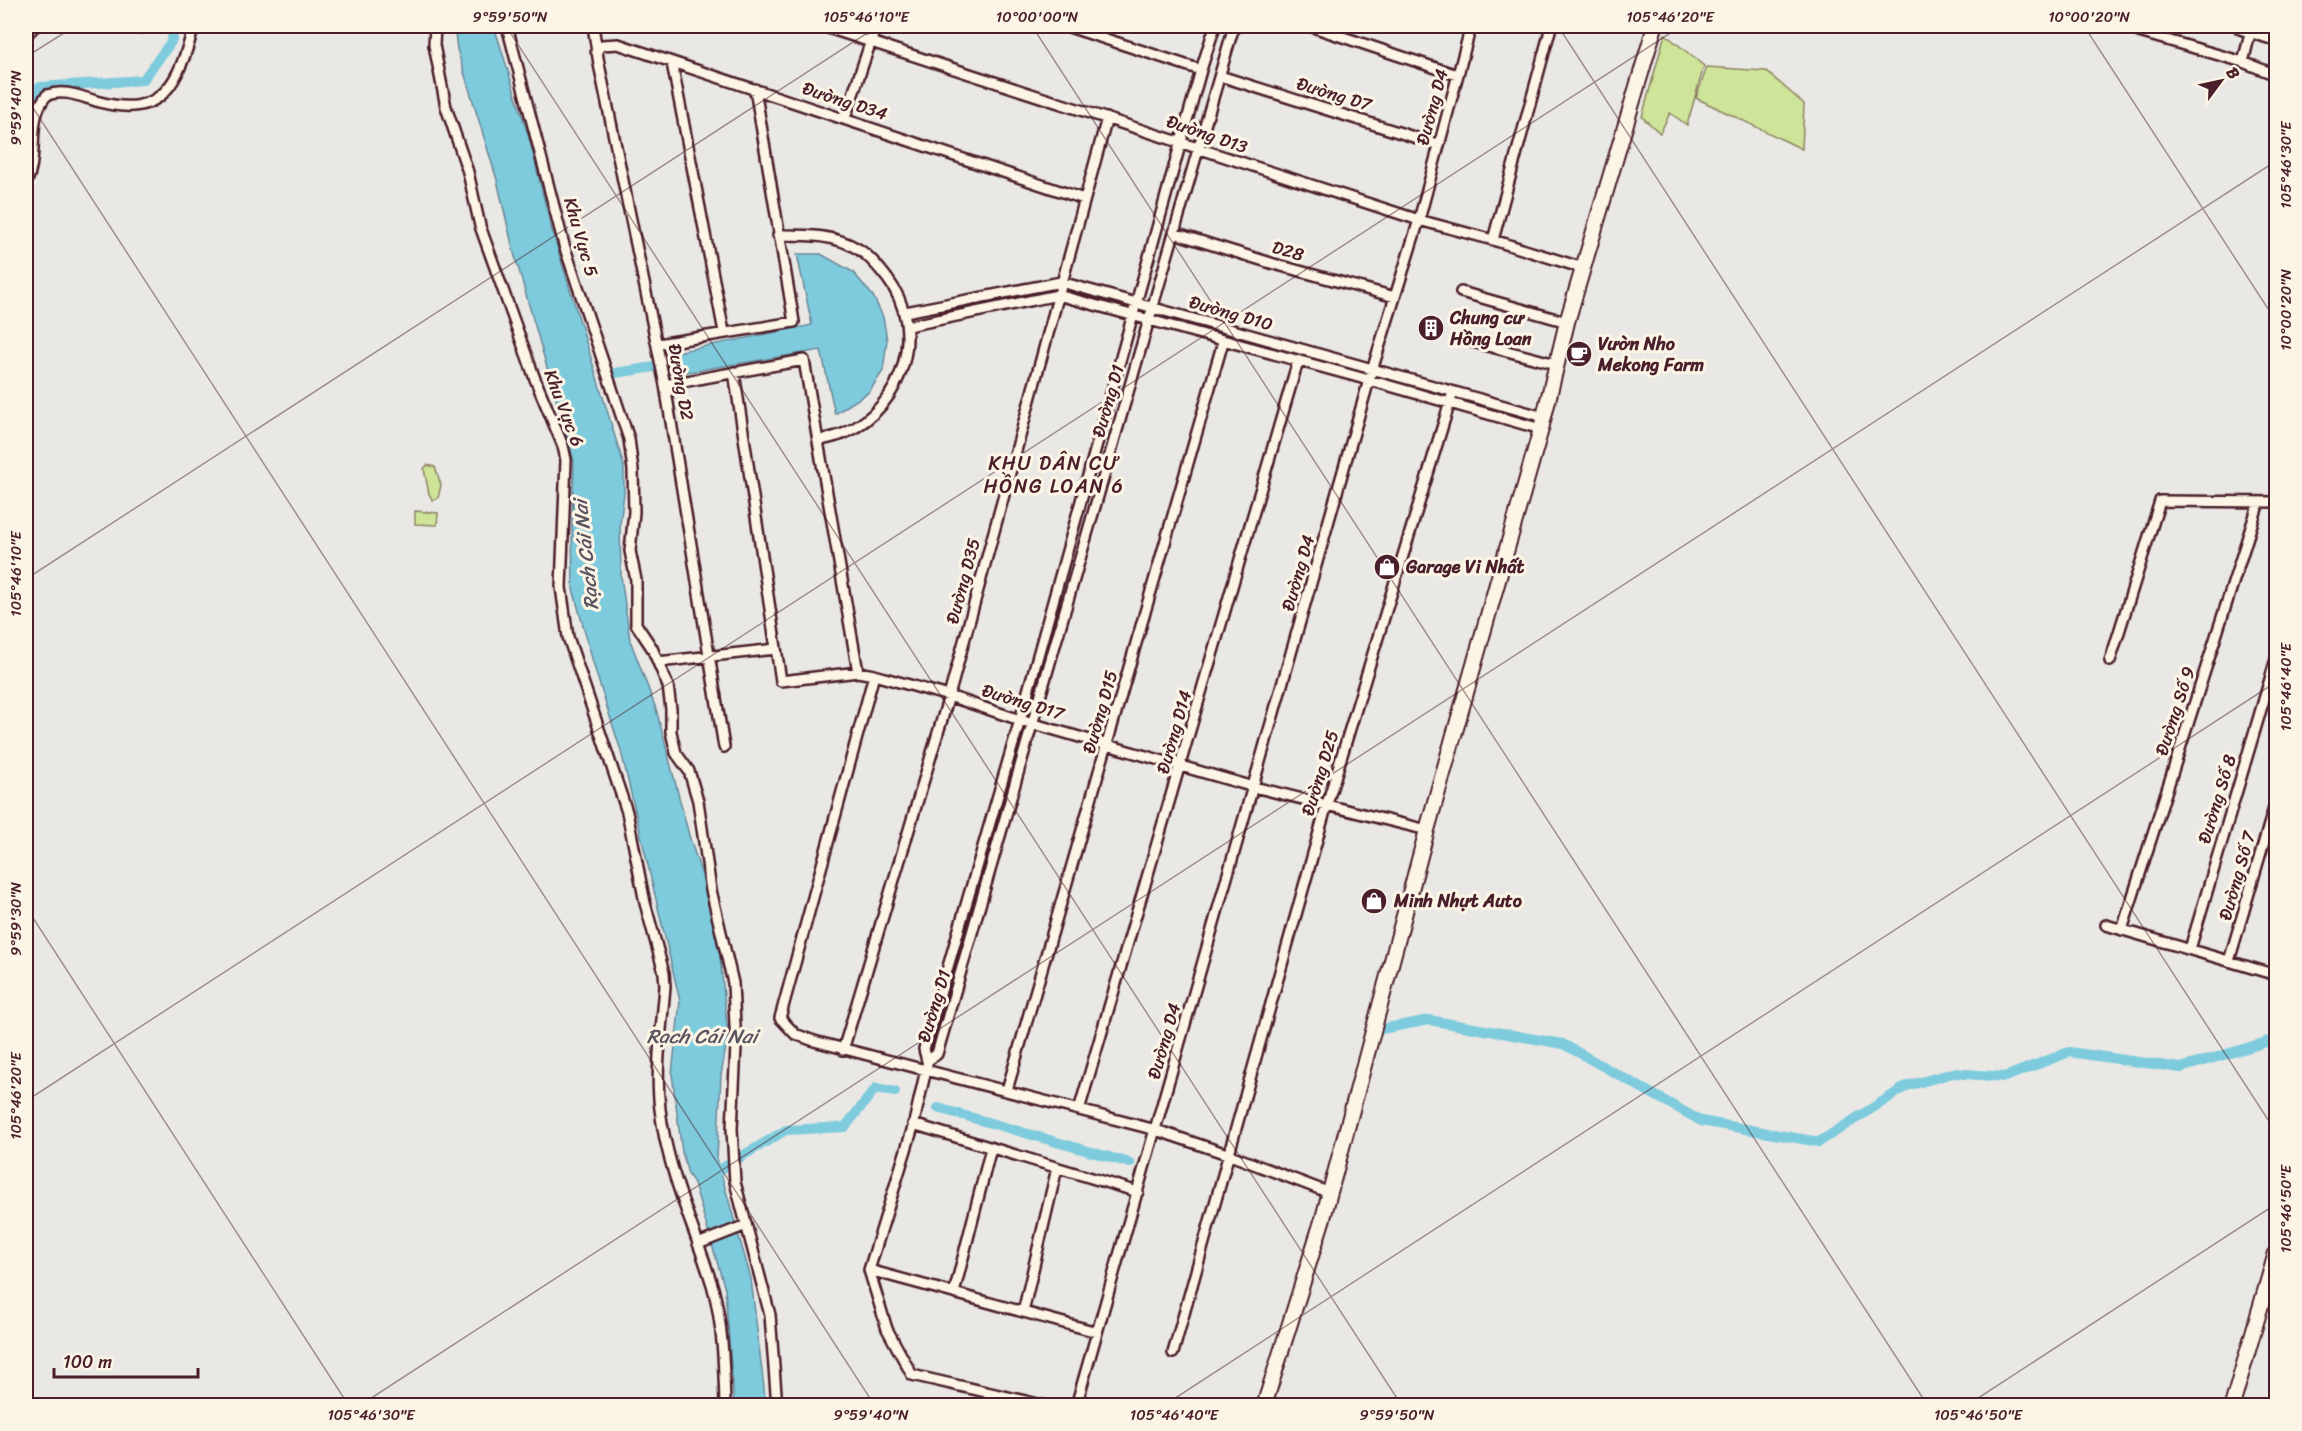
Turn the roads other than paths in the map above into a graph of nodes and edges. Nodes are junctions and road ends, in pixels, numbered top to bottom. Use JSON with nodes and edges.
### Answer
{"nodes":[{"id":1,"x":35,"y":26,"type":"edge"},
{"id":2,"x":126,"y":26,"type":"edge"},
{"id":3,"x":141,"y":26,"type":"edge"},
{"id":4,"x":194,"y":26,"type":"edge"},
{"id":5,"x":435,"y":26,"type":"edge"},
{"id":6,"x":507,"y":26,"type":"edge"},
{"id":7,"x":592,"y":26,"type":"edge"},
{"id":8,"x":822,"y":26,"type":"edge"},
{"id":9,"x":876,"y":26,"type":"edge"},
{"id":10,"x":1066,"y":26,"type":"edge"},
{"id":11,"x":1215,"y":26,"type":"edge"},
{"id":12,"x":1234,"y":26,"type":"edge"},
{"id":13,"x":1310,"y":26,"type":"edge"},
{"id":14,"x":1471,"y":26,"type":"edge"},
{"id":15,"x":1548,"y":26,"type":"edge"},
{"id":16,"x":1655,"y":26,"type":"edge"},
{"id":17,"x":2131,"y":26,"type":"edge"},
{"id":18,"x":2246,"y":30,"type":"edge"},
{"id":19,"x":26,"y":35,"type":"edge"},
{"id":20,"x":2277,"y":37,"type":"edge"},
{"id":21,"x":871,"y":41,"type":"junction"},
{"id":22,"x":597,"y":51,"type":"junction"},
{"id":23,"x":2242,"y":62,"type":"junction"},
{"id":24,"x":672,"y":63,"type":"junction"},
{"id":25,"x":1201,"y":70,"type":"junction"},
{"id":26,"x":1457,"y":75,"type":"junction"},
{"id":27,"x":2277,"y":75,"type":"edge"},
{"id":28,"x":1220,"y":76,"type":"junction"},
{"id":29,"x":755,"y":89,"type":"junction"},
{"id":30,"x":845,"y":118,"type":"junction"},
{"id":31,"x":1107,"y":118,"type":"junction"},
{"id":32,"x":1181,"y":142,"type":"junction"},
{"id":33,"x":1439,"y":145,"type":"junction"},
{"id":34,"x":1198,"y":149,"type":"junction"},
{"id":35,"x":26,"y":183,"type":"edge"},
{"id":36,"x":1084,"y":199,"type":"junction"},
{"id":37,"x":1419,"y":220,"type":"junction"},
{"id":38,"x":1174,"y":233,"type":"junction"},
{"id":39,"x":778,"y":235,"type":"junction"},
{"id":40,"x":1493,"y":240,"type":"junction"},
{"id":41,"x":1583,"y":268,"type":"junction"},
{"id":42,"x":1061,"y":282,"type":"junction"},
{"id":43,"x":1461,"y":292,"type":"dead end"},
{"id":44,"x":1058,"y":295,"type":"junction"},
{"id":45,"x":1395,"y":297,"type":"junction"},
{"id":46,"x":1136,"y":303,"type":"junction"},
{"id":47,"x":1152,"y":307,"type":"junction"},
{"id":48,"x":905,"y":312,"type":"junction"},
{"id":49,"x":1132,"y":314,"type":"junction"},
{"id":50,"x":1149,"y":319,"type":"junction"},
{"id":51,"x":1567,"y":322,"type":"junction"},
{"id":52,"x":908,"y":326,"type":"junction"},
{"id":53,"x":724,"y":332,"type":"junction"},
{"id":54,"x":1469,"y":340,"type":"dead end"},
{"id":55,"x":1223,"y":342,"type":"junction"},
{"id":56,"x":658,"y":344,"type":"junction"},
{"id":57,"x":1298,"y":361,"type":"junction"},
{"id":58,"x":1556,"y":364,"type":"junction"},
{"id":59,"x":734,"y":372,"type":"junction"},
{"id":60,"x":1371,"y":375,"type":"junction"},
{"id":61,"x":665,"y":385,"type":"junction"},
{"id":62,"x":1453,"y":392,"type":"junction"},
{"id":63,"x":1450,"y":404,"type":"junction"},
{"id":64,"x":1542,"y":423,"type":"junction"},
{"id":65,"x":818,"y":441,"type":"junction"},
{"id":66,"x":2259,"y":502,"type":"junction"},
{"id":67,"x":2277,"y":502,"type":"edge"},
{"id":68,"x":776,"y":649,"type":"junction"},
{"id":69,"x":709,"y":656,"type":"junction"},
{"id":70,"x":2277,"y":659,"type":"edge"},
{"id":71,"x":2110,"y":660,"type":"dead end"},
{"id":72,"x":658,"y":662,"type":"junction"},
{"id":73,"x":858,"y":672,"type":"junction"},
{"id":74,"x":874,"y":675,"type":"junction"},
{"id":75,"x":949,"y":696,"type":"junction"},
{"id":76,"x":1020,"y":720,"type":"junction"},
{"id":77,"x":1035,"y":724,"type":"junction"},
{"id":78,"x":1108,"y":744,"type":"junction"},
{"id":79,"x":724,"y":747,"type":"dead end"},
{"id":80,"x":1181,"y":765,"type":"junction"},
{"id":81,"x":1254,"y":787,"type":"junction"},
{"id":82,"x":2277,"y":801,"type":"edge"},
{"id":83,"x":1327,"y":804,"type":"junction"},
{"id":84,"x":1427,"y":830,"type":"junction"},
{"id":85,"x":2106,"y":925,"type":"dead end"},
{"id":86,"x":2122,"y":930,"type":"junction"},
{"id":87,"x":2190,"y":949,"type":"junction"},
{"id":88,"x":2229,"y":961,"type":"junction"},
{"id":89,"x":2277,"y":975,"type":"edge"},
{"id":90,"x":843,"y":1050,"type":"junction"},
{"id":91,"x":926,"y":1066,"type":"junction"},
{"id":92,"x":1006,"y":1090,"type":"junction"},
{"id":93,"x":1079,"y":1110,"type":"junction"},
{"id":94,"x":913,"y":1124,"type":"junction"},
{"id":95,"x":1156,"y":1130,"type":"junction"},
{"id":96,"x":990,"y":1148,"type":"junction"},
{"id":97,"x":1230,"y":1155,"type":"junction"},
{"id":98,"x":1057,"y":1168,"type":"junction"},
{"id":99,"x":1138,"y":1192,"type":"junction"},
{"id":100,"x":1330,"y":1193,"type":"junction"},
{"id":101,"x":742,"y":1226,"type":"junction"},
{"id":102,"x":701,"y":1242,"type":"junction"},
{"id":103,"x":2277,"y":1254,"type":"edge"},
{"id":104,"x":869,"y":1270,"type":"junction"},
{"id":105,"x":954,"y":1293,"type":"junction"},
{"id":106,"x":1023,"y":1312,"type":"junction"},
{"id":107,"x":1097,"y":1332,"type":"junction"},
{"id":108,"x":1173,"y":1353,"type":"dead end"},
{"id":109,"x":725,"y":1406,"type":"edge"},
{"id":110,"x":777,"y":1406,"type":"edge"},
{"id":111,"x":1047,"y":1406,"type":"edge"},
{"id":112,"x":1076,"y":1406,"type":"edge"},
{"id":113,"x":1264,"y":1406,"type":"edge"},
{"id":114,"x":2232,"y":1406,"type":"edge"}],
"edges":[{"from":1,"to":19,"type":"street"},
{"from":2,"to":3,"type":"street"},
{"from":4,"to":35,"type":"street"},
{"from":5,"to":102,"type":"street","name":"Khu Vực 6"},
{"from":6,"to":72,"type":"street","name":"Khu Vực 5"},
{"from":7,"to":22,"type":"street","name":"Đường D2"},
{"from":8,"to":21,"type":"street","name":"Đường D13"},
{"from":9,"to":21,"type":"street"},
{"from":10,"to":25,"type":"street"},
{"from":11,"to":25,"type":"street","name":"Đường D1"},
{"from":12,"to":28,"type":"street","name":"Đường D1"},
{"from":13,"to":26,"type":"street"},
{"from":14,"to":26,"type":"street","name":"Đường D4"},
{"from":15,"to":40,"type":"street"},
{"from":16,"to":41,"type":"street"},
{"from":17,"to":23,"type":"street"},
{"from":18,"to":20,"type":"highway"},
{"from":18,"to":23,"type":"street"},
{"from":21,"to":30,"type":"street"},
{"from":21,"to":31,"type":"street","name":"Đường D13"},
{"from":22,"to":24,"type":"street","name":"Đường D34"},
{"from":22,"to":56,"type":"street","name":"Đường D2"},
{"from":23,"to":27,"type":"street"},
{"from":24,"to":29,"type":"street","name":"Đường D34"},
{"from":24,"to":53,"type":"street"},
{"from":25,"to":32,"type":"street","name":"Đường D1"},
{"from":26,"to":33,"type":"street","name":"Đường D4"},
{"from":28,"to":33,"type":"street","name":"Đường D7"},
{"from":28,"to":34,"type":"street","name":"Đường D1"},
{"from":29,"to":30,"type":"street","name":"Đường D34"},
{"from":29,"to":39,"type":"street"},
{"from":30,"to":36,"type":"street","name":"Đường D34"},
{"from":31,"to":32,"type":"street","name":"Đường D13"},
{"from":31,"to":36,"type":"street","name":"Đường D35"},
{"from":32,"to":34,"type":"street","name":"Đường D13"},
{"from":32,"to":46,"type":"street","name":"Đường D1"},
{"from":33,"to":37,"type":"street","name":"Đường D4"},
{"from":34,"to":37,"type":"street","name":"Đường D13"},
{"from":34,"to":38,"type":"street","name":"Đường D1"},
{"from":36,"to":42,"type":"street","name":"Đường D35"},
{"from":37,"to":40,"type":"street","name":"Đường D13"},
{"from":37,"to":45,"type":"street","name":"Đường D4"},
{"from":38,"to":45,"type":"street","name":"D28"},
{"from":38,"to":47,"type":"street","name":"Đường D1"},
{"from":39,"to":48,"type":"street"},
{"from":39,"to":53,"type":"street"},
{"from":40,"to":41,"type":"street","name":"Đường D13"},
{"from":41,"to":51,"type":"street"},
{"from":42,"to":44,"type":"street","name":"Đường D35"},
{"from":42,"to":46,"type":"street","name":"Đường D10"},
{"from":42,"to":48,"type":"street","name":"Đường D10"},
{"from":43,"to":51,"type":"street"},
{"from":44,"to":49,"type":"street","name":"Đường D10"},
{"from":44,"to":52,"type":"street","name":"Đường D10"},
{"from":44,"to":75,"type":"street","name":"Đường D35"},
{"from":45,"to":60,"type":"street","name":"Đường D4"},
{"from":46,"to":47,"type":"street","name":"Đường D10"},
{"from":46,"to":49,"type":"street","name":"Đường D1"},
{"from":47,"to":50,"type":"street","name":"Đường D1"},
{"from":47,"to":60,"type":"street","name":"Đường D10"},
{"from":48,"to":52,"type":"street"},
{"from":49,"to":50,"type":"street","name":"Đường D10"},
{"from":49,"to":76,"type":"street","name":"Đường D1"},
{"from":50,"to":55,"type":"street","name":"Đường D10"},
{"from":50,"to":77,"type":"street","name":"Đường D1"},
{"from":51,"to":58,"type":"street"},
{"from":52,"to":65,"type":"street"},
{"from":53,"to":56,"type":"street"},
{"from":54,"to":58,"type":"street"},
{"from":55,"to":57,"type":"street","name":"Đường D10"},
{"from":55,"to":78,"type":"street","name":"Đường D15"},
{"from":56,"to":61,"type":"street","name":"Đường D2"},
{"from":57,"to":60,"type":"street","name":"Đường D10"},
{"from":57,"to":80,"type":"street","name":"Đường D14"},
{"from":58,"to":64,"type":"street"},
{"from":59,"to":61,"type":"street"},
{"from":59,"to":65,"type":"street"},
{"from":59,"to":68,"type":"street"},
{"from":60,"to":62,"type":"street","name":"Đường D10"},
{"from":60,"to":63,"type":"street","name":"Đường D10"},
{"from":60,"to":81,"type":"street","name":"Đường D4"},
{"from":61,"to":69,"type":"street","name":"Đường D2"},
{"from":62,"to":63,"type":"street","name":"Đường D25"},
{"from":62,"to":64,"type":"street","name":"Đường D10"},
{"from":63,"to":64,"type":"street","name":"Đường D10"},
{"from":63,"to":83,"type":"street","name":"Đường D25"},
{"from":64,"to":84,"type":"street"},
{"from":65,"to":73,"type":"street"},
{"from":66,"to":67,"type":"street"},
{"from":66,"to":71,"type":"street"},
{"from":66,"to":86,"type":"street","name":"Đường Số 9"},
{"from":68,"to":69,"type":"street"},
{"from":68,"to":73,"type":"street","name":"Đường D17"},
{"from":69,"to":72,"type":"street"},
{"from":69,"to":79,"type":"street","name":"Đường D2"},
{"from":70,"to":87,"type":"street","name":"Đường Số 8"},
{"from":72,"to":101,"type":"street","name":"Khu Vực 5"},
{"from":73,"to":74,"type":"street","name":"Đường D17"},
{"from":74,"to":75,"type":"street","name":"Đường D17"},
{"from":74,"to":90,"type":"street"},
{"from":75,"to":76,"type":"street","name":"Đường D17"},
{"from":75,"to":90,"type":"street","name":"Đường D35"},
{"from":76,"to":77,"type":"street","name":"Đường D17"},
{"from":76,"to":91,"type":"street","name":"Đường D1"},
{"from":77,"to":78,"type":"street","name":"Đường D17"},
{"from":77,"to":91,"type":"street","name":"Đường D1"},
{"from":78,"to":80,"type":"street","name":"Đường D17"},
{"from":78,"to":92,"type":"street","name":"Đường D15"},
{"from":80,"to":81,"type":"street","name":"Đường D17"},
{"from":80,"to":93,"type":"street","name":"Đường D14"},
{"from":81,"to":83,"type":"street","name":"Đường D17"},
{"from":81,"to":95,"type":"street","name":"Đường D4"},
{"from":82,"to":88,"type":"street","name":"Đường Số 7"},
{"from":83,"to":84,"type":"street","name":"Đường D17"},
{"from":83,"to":97,"type":"street","name":"Đường D25"},
{"from":84,"to":100,"type":"street"},
{"from":85,"to":86,"type":"street"},
{"from":86,"to":87,"type":"street"},
{"from":87,"to":88,"type":"street"},
{"from":88,"to":89,"type":"street"},
{"from":90,"to":91,"type":"street"},
{"from":91,"to":92,"type":"street"},
{"from":91,"to":94,"type":"street"},
{"from":92,"to":93,"type":"street"},
{"from":93,"to":95,"type":"street"},
{"from":94,"to":96,"type":"street"},
{"from":94,"to":104,"type":"street"},
{"from":95,"to":97,"type":"street"},
{"from":95,"to":99,"type":"street","name":"Đường D4"},
{"from":96,"to":98,"type":"street"},
{"from":96,"to":105,"type":"street"},
{"from":97,"to":100,"type":"street"},
{"from":97,"to":108,"type":"street","name":"Đường D25"},
{"from":98,"to":99,"type":"street"},
{"from":98,"to":106,"type":"street"},
{"from":99,"to":107,"type":"street","name":"Đường D4"},
{"from":100,"to":113,"type":"street"},
{"from":101,"to":102,"type":"street"},
{"from":101,"to":110,"type":"street","name":"Khu Vực 5"},
{"from":102,"to":109,"type":"street","name":"Khu Vực 6"},
{"from":103,"to":114,"type":"street"},
{"from":104,"to":105,"type":"street"},
{"from":104,"to":111,"type":"street"},
{"from":105,"to":106,"type":"street"},
{"from":106,"to":107,"type":"street"},
{"from":107,"to":112,"type":"street","name":"Đường D4"}]}
